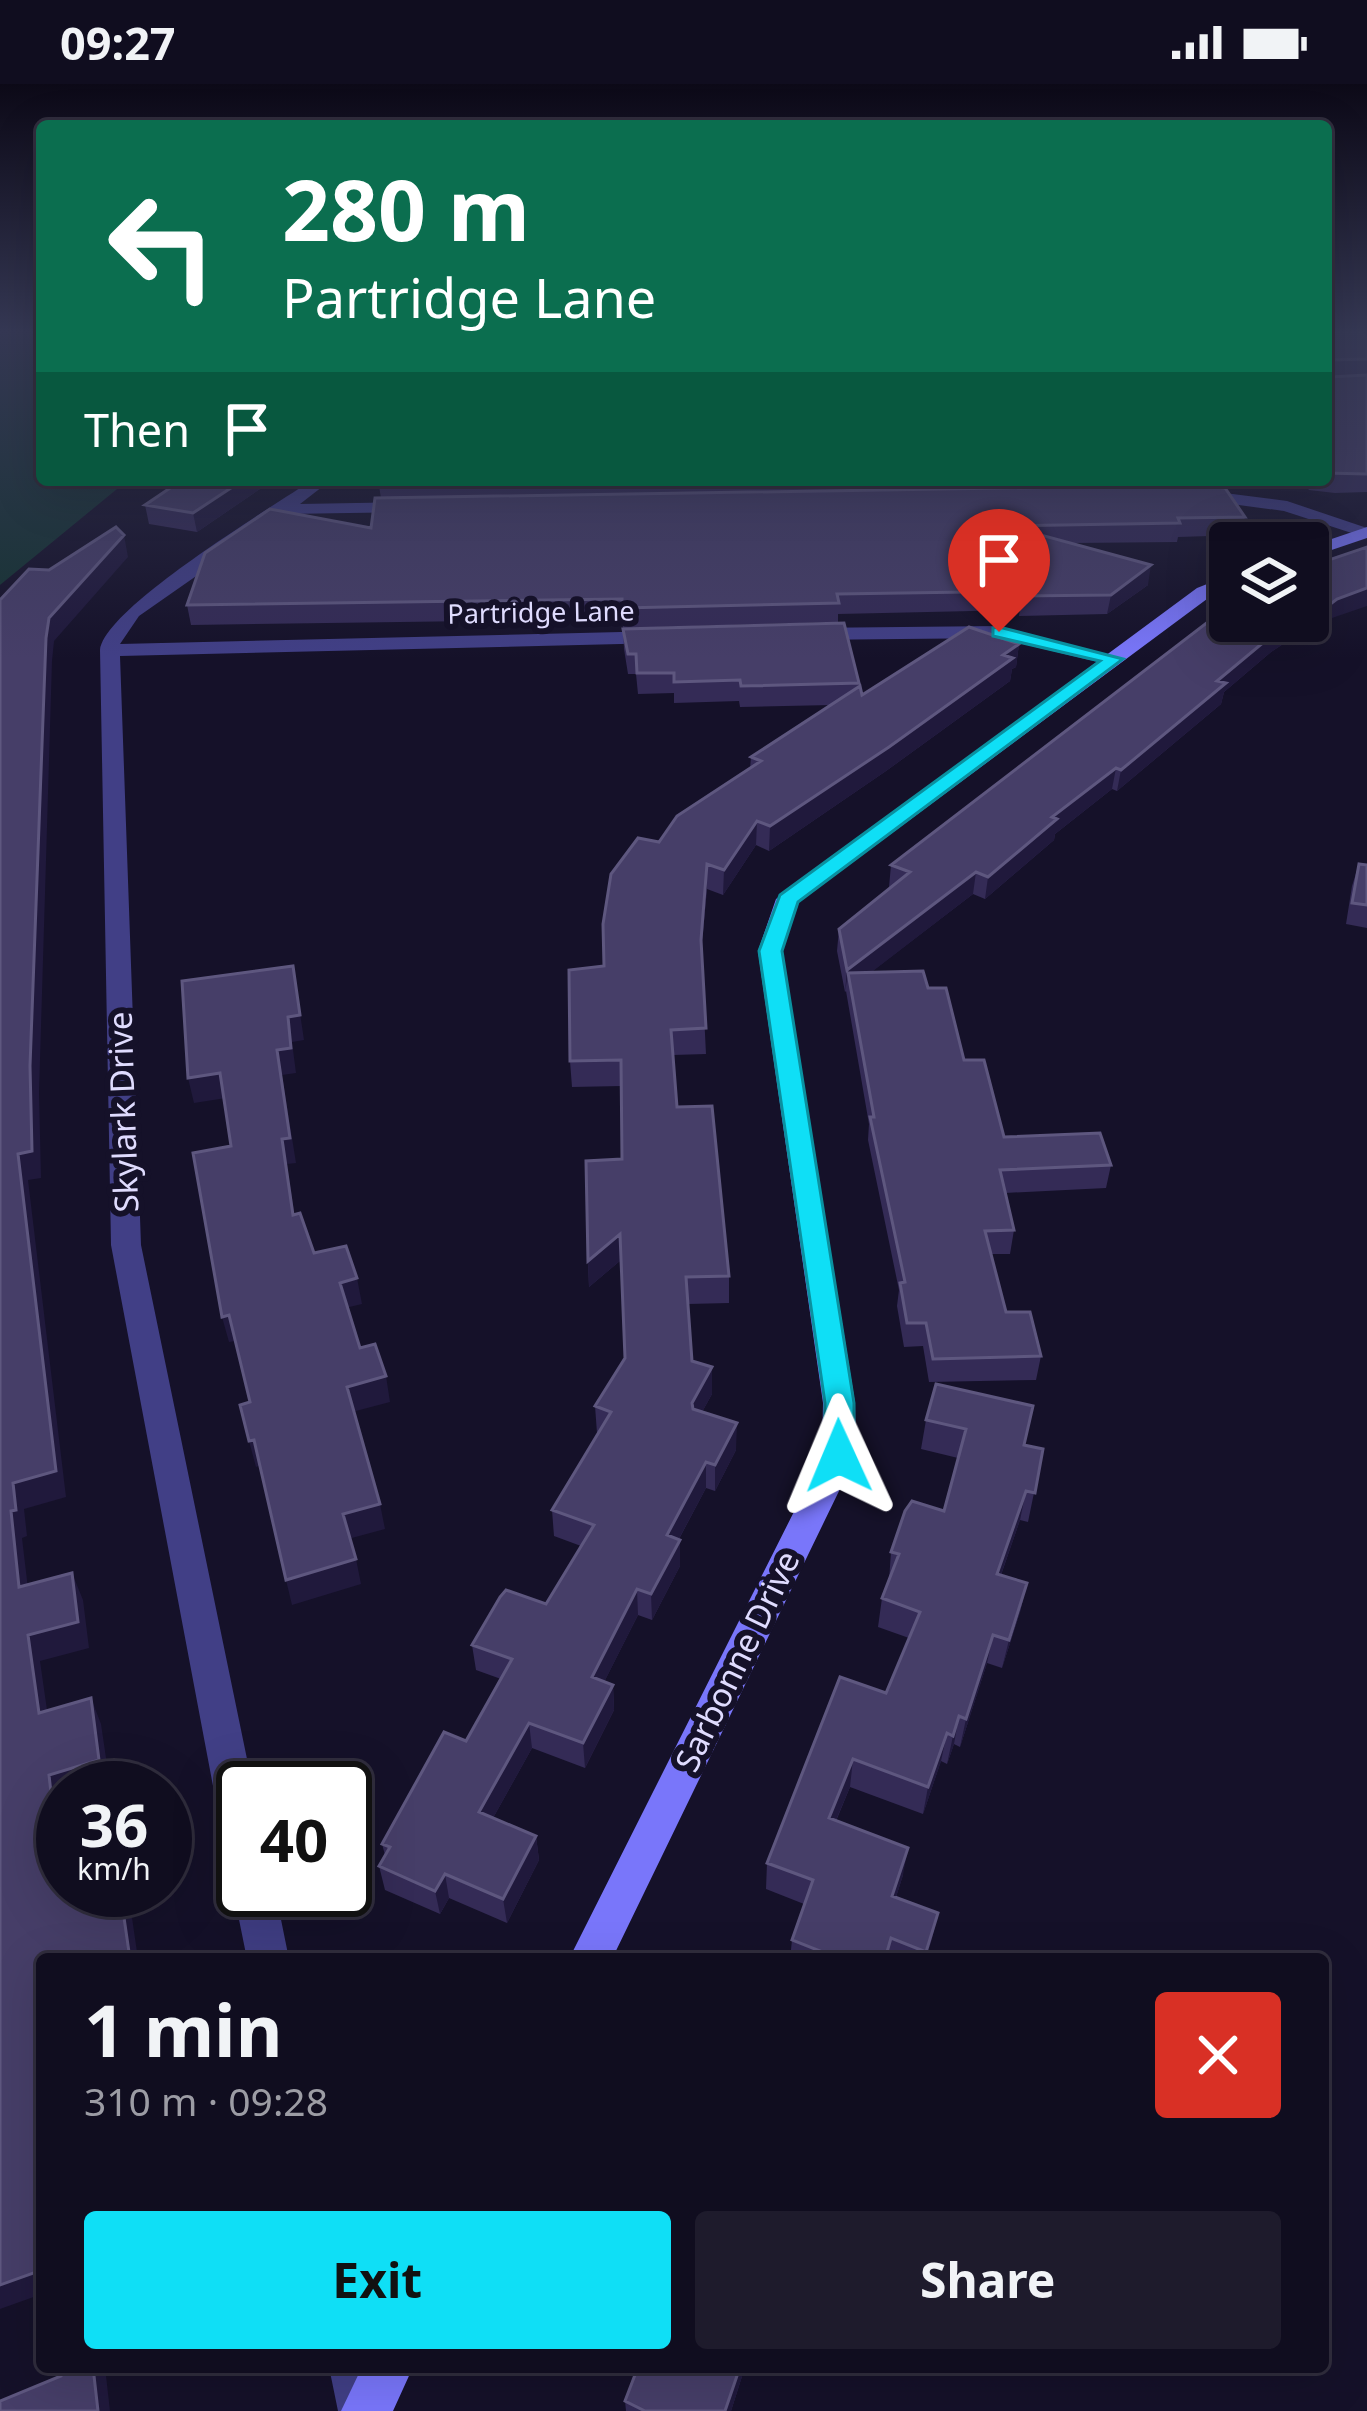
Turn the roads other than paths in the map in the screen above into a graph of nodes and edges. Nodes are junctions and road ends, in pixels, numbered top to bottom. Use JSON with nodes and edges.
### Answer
{"nodes":[{"id":1,"x":314,"y":486,"type":"edge"},
{"id":2,"x":1173,"y":495,"type":"edge"},
{"id":3,"x":422,"y":507,"type":"edge"},
{"id":4,"x":281,"y":509,"type":"junction"},
{"id":5,"x":1367,"y":533,"type":"edge"},
{"id":6,"x":1329,"y":546,"type":"edge"},
{"id":7,"x":1209,"y":590,"type":"edge"},
{"id":8,"x":776,"y":635,"type":"edge"},
{"id":9,"x":683,"y":637,"type":"edge"},
{"id":10,"x":110,"y":650,"type":"junction"},
{"id":11,"x":1114,"y":659,"type":"junction"},
{"id":12,"x":228,"y":1761,"type":"edge"},
{"id":13,"x":259,"y":1917,"type":"edge"},
{"id":14,"x":267,"y":1953,"type":"edge"},
{"id":15,"x":593,"y":1953,"type":"edge"},
{"id":16,"x":356,"y":2373,"type":"edge"},
{"id":17,"x":385,"y":2373,"type":"edge"},
{"id":18,"x":365,"y":2411,"type":"edge"}],
"edges":[{"from":1,"to":4,"type":"street"},
{"from":2,"to":5,"type":"street"},
{"from":3,"to":4,"type":"street"},
{"from":4,"to":10,"type":"street"},
{"from":5,"to":6,"type":"street"},
{"from":7,"to":11,"type":"street","name":"Sarbonne Drive"},
{"from":8,"to":11,"type":"street"},
{"from":9,"to":10,"type":"street","name":"Partridge Lane"},
{"from":10,"to":12,"type":"street","name":"Skylark Drive"},
{"from":11,"to":15,"type":"street","name":"Sarbonne Drive"},
{"from":13,"to":14,"type":"street"},
{"from":16,"to":18,"type":"street"},
{"from":17,"to":18,"type":"street"}]}
